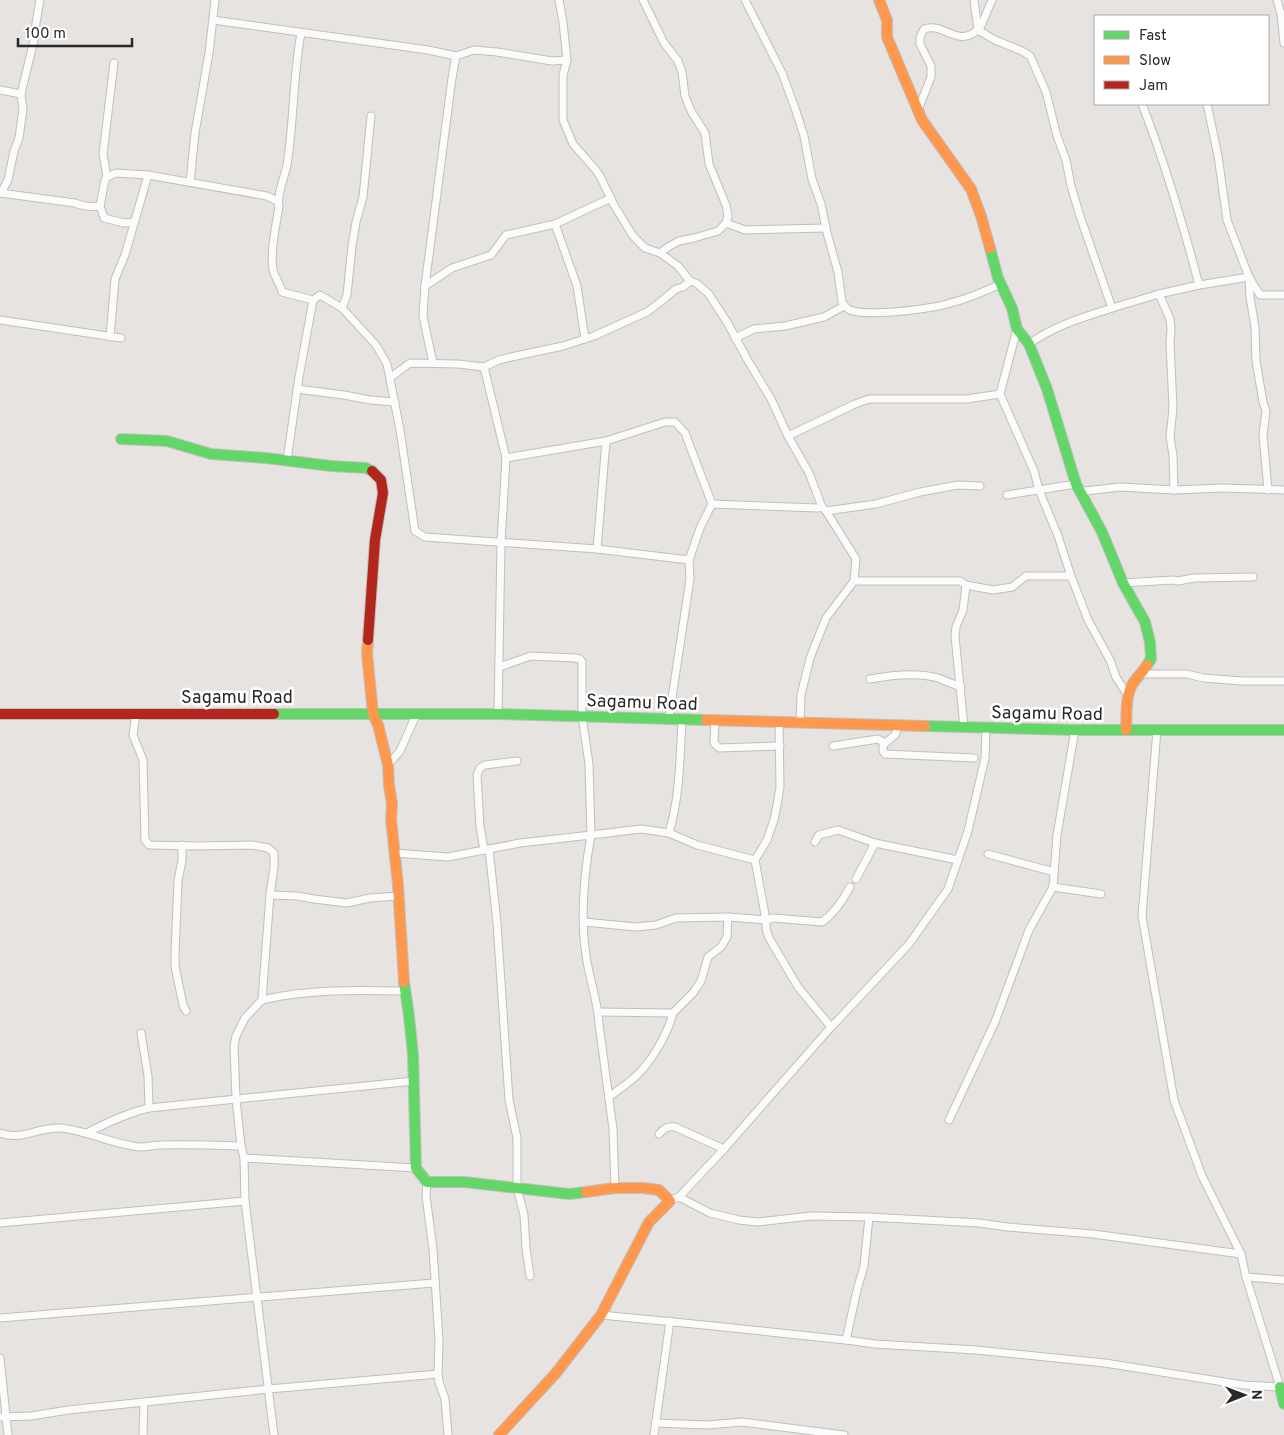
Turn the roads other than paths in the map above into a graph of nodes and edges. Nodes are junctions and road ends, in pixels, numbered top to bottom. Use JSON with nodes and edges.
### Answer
{"nodes":[{"id":1,"x":40,"y":0,"type":"edge"},
{"id":2,"x":215,"y":0,"type":"edge"},
{"id":3,"x":559,"y":0,"type":"edge"},
{"id":4,"x":643,"y":0,"type":"edge"},
{"id":5,"x":745,"y":0,"type":"edge"},
{"id":6,"x":879,"y":0,"type":"edge"},
{"id":7,"x":974,"y":0,"type":"edge"},
{"id":8,"x":992,"y":0,"type":"edge"},
{"id":9,"x":1277,"y":0,"type":"edge"},
{"id":10,"x":213,"y":20,"type":"junction"},
{"id":11,"x":978,"y":30,"type":"junction"},
{"id":12,"x":301,"y":33,"type":"junction"},
{"id":13,"x":1284,"y":43,"type":"edge"},
{"id":14,"x":456,"y":56,"type":"junction"},
{"id":15,"x":567,"y":60,"type":"junction"},
{"id":16,"x":114,"y":63,"type":"dead end"},
{"id":17,"x":0,"y":90,"type":"edge"},
{"id":18,"x":21,"y":94,"type":"junction"},
{"id":19,"x":1142,"y":105,"type":"edge"},
{"id":20,"x":1206,"y":105,"type":"edge"},
{"id":21,"x":918,"y":110,"type":"junction"},
{"id":22,"x":371,"y":116,"type":"dead end"},
{"id":23,"x":148,"y":175,"type":"junction"},
{"id":24,"x":107,"y":176,"type":"junction"},
{"id":25,"x":190,"y":182,"type":"junction"},
{"id":26,"x":1,"y":193,"type":"edge"},
{"id":27,"x":611,"y":198,"type":"junction"},
{"id":28,"x":277,"y":201,"type":"junction"},
{"id":29,"x":100,"y":206,"type":"junction"},
{"id":30,"x":134,"y":222,"type":"junction"},
{"id":31,"x":726,"y":223,"type":"junction"},
{"id":32,"x":555,"y":224,"type":"junction"},
{"id":33,"x":826,"y":228,"type":"junction"},
{"id":34,"x":660,"y":253,"type":"junction"},
{"id":35,"x":1249,"y":277,"type":"junction"},
{"id":36,"x":690,"y":281,"type":"junction"},
{"id":37,"x":1001,"y":284,"type":"junction"},
{"id":38,"x":1199,"y":285,"type":"junction"},
{"id":39,"x":425,"y":286,"type":"junction"},
{"id":40,"x":1159,"y":294,"type":"junction"},
{"id":41,"x":1284,"y":295,"type":"edge"},
{"id":42,"x":313,"y":300,"type":"junction"},
{"id":43,"x":844,"y":306,"type":"junction"},
{"id":44,"x":342,"y":308,"type":"junction"},
{"id":45,"x":1112,"y":308,"type":"junction"},
{"id":46,"x":0,"y":320,"type":"edge"},
{"id":47,"x":1017,"y":329,"type":"junction"},
{"id":48,"x":110,"y":337,"type":"junction"},
{"id":49,"x":121,"y":338,"type":"dead end"},
{"id":50,"x":735,"y":338,"type":"junction"},
{"id":51,"x":585,"y":339,"type":"junction"},
{"id":52,"x":1029,"y":344,"type":"junction"},
{"id":53,"x":433,"y":363,"type":"junction"},
{"id":54,"x":484,"y":367,"type":"junction"},
{"id":55,"x":391,"y":377,"type":"junction"},
{"id":56,"x":297,"y":389,"type":"junction"},
{"id":57,"x":1000,"y":394,"type":"junction"},
{"id":58,"x":394,"y":402,"type":"junction"},
{"id":59,"x":788,"y":436,"type":"junction"},
{"id":60,"x":121,"y":439,"type":"dead end"},
{"id":61,"x":606,"y":441,"type":"junction"},
{"id":62,"x":506,"y":458,"type":"junction"},
{"id":63,"x":287,"y":460,"type":"junction"},
{"id":64,"x":980,"y":486,"type":"dead end"},
{"id":65,"x":1078,"y":487,"type":"junction"},
{"id":66,"x":1039,"y":490,"type":"junction"},
{"id":67,"x":1174,"y":490,"type":"junction"},
{"id":68,"x":1268,"y":490,"type":"junction"},
{"id":69,"x":1284,"y":490,"type":"edge"},
{"id":70,"x":1007,"y":495,"type":"dead end"},
{"id":71,"x":712,"y":504,"type":"junction"},
{"id":72,"x":824,"y":509,"type":"junction"},
{"id":73,"x":501,"y":542,"type":"junction"},
{"id":74,"x":597,"y":549,"type":"junction"},
{"id":75,"x":689,"y":560,"type":"junction"},
{"id":76,"x":1071,"y":576,"type":"junction"},
{"id":77,"x":1253,"y":577,"type":"dead end"},
{"id":78,"x":854,"y":581,"type":"junction"},
{"id":79,"x":1122,"y":583,"type":"junction"},
{"id":80,"x":966,"y":585,"type":"junction"},
{"id":81,"x":499,"y":667,"type":"junction"},
{"id":82,"x":1142,"y":674,"type":"junction"},
{"id":83,"x":870,"y":679,"type":"dead end"},
{"id":84,"x":1284,"y":681,"type":"edge"},
{"id":85,"x":960,"y":687,"type":"junction"},
{"id":86,"x":1128,"y":696,"type":"junction"},
{"id":87,"x":136,"y":712,"type":"junction"},
{"id":88,"x":0,"y":714,"type":"edge"},
{"id":89,"x":373,"y":714,"type":"junction"},
{"id":90,"x":498,"y":714,"type":"junction"},
{"id":91,"x":416,"y":715,"type":"junction"},
{"id":92,"x":582,"y":716,"type":"junction"},
{"id":93,"x":668,"y":718,"type":"junction"},
{"id":94,"x":682,"y":719,"type":"junction"},
{"id":95,"x":715,"y":720,"type":"junction"},
{"id":96,"x":779,"y":722,"type":"junction"},
{"id":97,"x":800,"y":723,"type":"junction"},
{"id":98,"x":899,"y":725,"type":"junction"},
{"id":99,"x":964,"y":727,"type":"junction"},
{"id":100,"x":986,"y":728,"type":"junction"},
{"id":101,"x":1075,"y":730,"type":"junction"},
{"id":102,"x":1126,"y":730,"type":"junction"},
{"id":103,"x":1157,"y":730,"type":"junction"},
{"id":104,"x":1284,"y":730,"type":"edge"},
{"id":105,"x":885,"y":743,"type":"junction"},
{"id":106,"x":780,"y":746,"type":"junction"},
{"id":107,"x":833,"y":746,"type":"dead end"},
{"id":108,"x":974,"y":758,"type":"dead end"},
{"id":109,"x":517,"y":762,"type":"dead end"},
{"id":110,"x":388,"y":765,"type":"junction"},
{"id":111,"x":669,"y":832,"type":"junction"},
{"id":112,"x":591,"y":835,"type":"junction"},
{"id":113,"x":815,"y":842,"type":"dead end"},
{"id":114,"x":875,"y":843,"type":"junction"},
{"id":115,"x":182,"y":845,"type":"junction"},
{"id":116,"x":486,"y":849,"type":"junction"},
{"id":117,"x":394,"y":853,"type":"junction"},
{"id":118,"x":988,"y":854,"type":"dead end"},
{"id":119,"x":755,"y":860,"type":"junction"},
{"id":120,"x":958,"y":860,"type":"junction"},
{"id":121,"x":1054,"y":872,"type":"junction"},
{"id":122,"x":856,"y":878,"type":"dead end"},
{"id":123,"x":850,"y":887,"type":"dead end"},
{"id":124,"x":1053,"y":887,"type":"junction"},
{"id":125,"x":1101,"y":894,"type":"dead end"},
{"id":126,"x":270,"y":895,"type":"junction"},
{"id":127,"x":398,"y":896,"type":"junction"},
{"id":128,"x":763,"y":904,"type":"junction"},
{"id":129,"x":728,"y":917,"type":"junction"},
{"id":130,"x":750,"y":918,"type":"junction"},
{"id":131,"x":766,"y":920,"type":"junction"},
{"id":132,"x":584,"y":922,"type":"junction"},
{"id":133,"x":404,"y":991,"type":"junction"},
{"id":134,"x":262,"y":1000,"type":"junction"},
{"id":135,"x":186,"y":1010,"type":"dead end"},
{"id":136,"x":598,"y":1012,"type":"junction"},
{"id":137,"x":673,"y":1013,"type":"junction"},
{"id":138,"x":831,"y":1026,"type":"junction"},
{"id":139,"x":141,"y":1033,"type":"dead end"},
{"id":140,"x":414,"y":1081,"type":"junction"},
{"id":141,"x":609,"y":1097,"type":"junction"},
{"id":142,"x":236,"y":1099,"type":"junction"},
{"id":143,"x":149,"y":1108,"type":"junction"},
{"id":144,"x":949,"y":1120,"type":"dead end"},
{"id":145,"x":0,"y":1133,"type":"edge"},
{"id":146,"x":87,"y":1133,"type":"junction"},
{"id":147,"x":659,"y":1134,"type":"dead end"},
{"id":148,"x":241,"y":1146,"type":"junction"},
{"id":149,"x":724,"y":1149,"type":"junction"},
{"id":150,"x":244,"y":1158,"type":"junction"},
{"id":151,"x":416,"y":1168,"type":"junction"},
{"id":152,"x":427,"y":1182,"type":"junction"},
{"id":153,"x":517,"y":1188,"type":"junction"},
{"id":154,"x":615,"y":1188,"type":"junction"},
{"id":155,"x":674,"y":1199,"type":"junction"},
{"id":156,"x":244,"y":1201,"type":"junction"},
{"id":157,"x":869,"y":1218,"type":"junction"},
{"id":158,"x":0,"y":1224,"type":"edge"},
{"id":159,"x":1241,"y":1254,"type":"junction"},
{"id":160,"x":530,"y":1276,"type":"dead end"},
{"id":161,"x":1246,"y":1277,"type":"junction"},
{"id":162,"x":1284,"y":1280,"type":"edge"},
{"id":163,"x":434,"y":1283,"type":"junction"},
{"id":164,"x":258,"y":1297,"type":"junction"},
{"id":165,"x":600,"y":1315,"type":"junction"},
{"id":166,"x":0,"y":1318,"type":"edge"},
{"id":167,"x":670,"y":1321,"type":"junction"},
{"id":168,"x":846,"y":1340,"type":"junction"},
{"id":169,"x":0,"y":1358,"type":"edge"},
{"id":170,"x":438,"y":1374,"type":"junction"},
{"id":171,"x":1280,"y":1387,"type":"junction"},
{"id":172,"x":269,"y":1389,"type":"junction"},
{"id":173,"x":144,"y":1402,"type":"junction"},
{"id":174,"x":1284,"y":1404,"type":"edge"},
{"id":175,"x":3,"y":1417,"type":"edge"},
{"id":176,"x":655,"y":1423,"type":"junction"},
{"id":177,"x":8,"y":1435,"type":"edge"},
{"id":178,"x":143,"y":1435,"type":"edge"},
{"id":179,"x":274,"y":1435,"type":"edge"},
{"id":180,"x":448,"y":1435,"type":"edge"},
{"id":181,"x":499,"y":1435,"type":"edge"},
{"id":182,"x":654,"y":1435,"type":"edge"},
{"id":183,"x":844,"y":1435,"type":"edge"}],
"edges":[{"from":1,"to":18,"type":"street"},
{"from":2,"to":10,"type":"street"},
{"from":3,"to":15,"type":"street"},
{"from":4,"to":31,"type":"street"},
{"from":5,"to":33,"type":"street"},
{"from":6,"to":21,"type":"main road"},
{"from":7,"to":11,"type":"street"},
{"from":8,"to":11,"type":"street"},
{"from":9,"to":13,"type":"street"},
{"from":10,"to":12,"type":"street"},
{"from":10,"to":25,"type":"street"},
{"from":11,"to":21,"type":"street"},
{"from":11,"to":45,"type":"street"},
{"from":12,"to":14,"type":"street"},
{"from":12,"to":28,"type":"street"},
{"from":14,"to":15,"type":"street"},
{"from":14,"to":39,"type":"street"},
{"from":15,"to":27,"type":"street"},
{"from":16,"to":24,"type":"street"},
{"from":17,"to":18,"type":"street"},
{"from":18,"to":26,"type":"street"},
{"from":19,"to":38,"type":"street"},
{"from":20,"to":35,"type":"street"},
{"from":21,"to":37,"type":"main road"},
{"from":22,"to":44,"type":"street"},
{"from":23,"to":24,"type":"street"},
{"from":23,"to":25,"type":"street"},
{"from":23,"to":30,"type":"street"},
{"from":24,"to":29,"type":"street"},
{"from":25,"to":28,"type":"street"},
{"from":26,"to":29,"type":"street"},
{"from":27,"to":32,"type":"street"},
{"from":27,"to":34,"type":"street"},
{"from":28,"to":42,"type":"street"},
{"from":29,"to":30,"type":"street"},
{"from":30,"to":48,"type":"street"},
{"from":31,"to":33,"type":"street"},
{"from":31,"to":34,"type":"street"},
{"from":32,"to":39,"type":"street"},
{"from":32,"to":51,"type":"street"},
{"from":33,"to":43,"type":"street"},
{"from":34,"to":36,"type":"street"},
{"from":35,"to":38,"type":"street"},
{"from":35,"to":41,"type":"street"},
{"from":35,"to":68,"type":"street"},
{"from":36,"to":50,"type":"street"},
{"from":36,"to":51,"type":"street"},
{"from":37,"to":43,"type":"street"},
{"from":37,"to":47,"type":"main road"},
{"from":38,"to":40,"type":"street"},
{"from":39,"to":53,"type":"street"},
{"from":40,"to":45,"type":"street"},
{"from":40,"to":67,"type":"street"},
{"from":42,"to":44,"type":"street"},
{"from":42,"to":56,"type":"street"},
{"from":43,"to":50,"type":"street"},
{"from":44,"to":55,"type":"street"},
{"from":45,"to":52,"type":"street"},
{"from":46,"to":48,"type":"street"},
{"from":47,"to":52,"type":"main road"},
{"from":47,"to":57,"type":"street"},
{"from":48,"to":49,"type":"street"},
{"from":50,"to":59,"type":"street"},
{"from":51,"to":54,"type":"street"},
{"from":52,"to":65,"type":"main road"},
{"from":53,"to":54,"type":"street"},
{"from":53,"to":55,"type":"street"},
{"from":54,"to":62,"type":"street"},
{"from":55,"to":58,"type":"street"},
{"from":56,"to":58,"type":"street"},
{"from":56,"to":63,"type":"street"},
{"from":57,"to":59,"type":"street"},
{"from":57,"to":66,"type":"street"},
{"from":58,"to":73,"type":"street"},
{"from":59,"to":72,"type":"street"},
{"from":60,"to":63,"type":"main road"},
{"from":61,"to":62,"type":"street"},
{"from":61,"to":71,"type":"street"},
{"from":61,"to":74,"type":"street"},
{"from":62,"to":73,"type":"street"},
{"from":63,"to":89,"type":"main road"},
{"from":64,"to":72,"type":"street"},
{"from":65,"to":66,"type":"street"},
{"from":65,"to":67,"type":"street"},
{"from":65,"to":79,"type":"main road"},
{"from":66,"to":70,"type":"street"},
{"from":66,"to":76,"type":"street"},
{"from":67,"to":68,"type":"street"},
{"from":68,"to":69,"type":"street"},
{"from":71,"to":72,"type":"street"},
{"from":71,"to":75,"type":"street"},
{"from":72,"to":78,"type":"street"},
{"from":73,"to":74,"type":"street"},
{"from":73,"to":81,"type":"street"},
{"from":74,"to":75,"type":"street"},
{"from":75,"to":93,"type":"street"},
{"from":76,"to":80,"type":"street"},
{"from":76,"to":86,"type":"street"},
{"from":77,"to":79,"type":"street"},
{"from":78,"to":80,"type":"street"},
{"from":78,"to":97,"type":"street"},
{"from":79,"to":82,"type":"main road"},
{"from":80,"to":85,"type":"street"},
{"from":81,"to":90,"type":"street"},
{"from":81,"to":92,"type":"street"},
{"from":82,"to":84,"type":"street"},
{"from":82,"to":86,"type":"main road"},
{"from":83,"to":85,"type":"street"},
{"from":85,"to":99,"type":"street"},
{"from":86,"to":102,"type":"main road"},
{"from":87,"to":88,"type":"main road","name":"Sagamu Road"},
{"from":87,"to":89,"type":"main road","name":"Sagamu Road"},
{"from":87,"to":115,"type":"street"},
{"from":89,"to":91,"type":"main road","name":"Sagamu Road"},
{"from":89,"to":110,"type":"main road"},
{"from":90,"to":91,"type":"main road","name":"Sagamu Road"},
{"from":90,"to":92,"type":"main road","name":"Sagamu Road"},
{"from":91,"to":110,"type":"street"},
{"from":92,"to":93,"type":"main road","name":"Sagamu Road"},
{"from":92,"to":112,"type":"street"},
{"from":93,"to":94,"type":"main road","name":"Sagamu Road"},
{"from":94,"to":95,"type":"main road","name":"Sagamu Road"},
{"from":94,"to":111,"type":"street"},
{"from":95,"to":96,"type":"main road","name":"Sagamu Road"},
{"from":95,"to":106,"type":"street"},
{"from":96,"to":97,"type":"main road","name":"Sagamu Road"},
{"from":96,"to":106,"type":"street"},
{"from":97,"to":98,"type":"main road","name":"Sagamu Road"},
{"from":98,"to":99,"type":"main road","name":"Sagamu Road"},
{"from":98,"to":105,"type":"street"},
{"from":99,"to":100,"type":"main road","name":"Sagamu Road"},
{"from":100,"to":101,"type":"main road","name":"Sagamu Road"},
{"from":100,"to":120,"type":"street"},
{"from":101,"to":102,"type":"main road","name":"Sagamu Road"},
{"from":101,"to":121,"type":"street"},
{"from":102,"to":103,"type":"main road","name":"Sagamu Road"},
{"from":103,"to":104,"type":"main road","name":"Sagamu Road"},
{"from":103,"to":159,"type":"street"},
{"from":105,"to":107,"type":"street"},
{"from":105,"to":108,"type":"street"},
{"from":106,"to":119,"type":"street"},
{"from":109,"to":116,"type":"street"},
{"from":110,"to":117,"type":"main road"},
{"from":111,"to":112,"type":"street"},
{"from":111,"to":119,"type":"street"},
{"from":112,"to":116,"type":"street"},
{"from":112,"to":132,"type":"street"},
{"from":113,"to":114,"type":"street"},
{"from":114,"to":120,"type":"street"},
{"from":114,"to":122,"type":"street"},
{"from":115,"to":126,"type":"street"},
{"from":115,"to":135,"type":"street"},
{"from":116,"to":117,"type":"street"},
{"from":116,"to":153,"type":"street"},
{"from":117,"to":127,"type":"main road"},
{"from":118,"to":121,"type":"street"},
{"from":119,"to":128,"type":"street"},
{"from":120,"to":138,"type":"street"},
{"from":121,"to":124,"type":"street"},
{"from":123,"to":131,"type":"street"},
{"from":124,"to":125,"type":"street"},
{"from":124,"to":144,"type":"street"},
{"from":126,"to":127,"type":"street"},
{"from":126,"to":134,"type":"street"},
{"from":127,"to":133,"type":"main road"},
{"from":128,"to":130,"type":"street"},
{"from":128,"to":131,"type":"street"},
{"from":129,"to":130,"type":"street"},
{"from":129,"to":132,"type":"street"},
{"from":129,"to":137,"type":"street"},
{"from":130,"to":131,"type":"street"},
{"from":131,"to":138,"type":"street"},
{"from":132,"to":136,"type":"street"},
{"from":133,"to":134,"type":"street"},
{"from":133,"to":140,"type":"main road"},
{"from":134,"to":142,"type":"street"},
{"from":136,"to":137,"type":"street"},
{"from":136,"to":141,"type":"street"},
{"from":137,"to":141,"type":"street"},
{"from":138,"to":149,"type":"street"},
{"from":139,"to":143,"type":"street"},
{"from":140,"to":142,"type":"street"},
{"from":140,"to":151,"type":"main road"},
{"from":141,"to":154,"type":"street"},
{"from":142,"to":143,"type":"street"},
{"from":142,"to":148,"type":"street"},
{"from":143,"to":146,"type":"street"},
{"from":145,"to":146,"type":"street"},
{"from":146,"to":148,"type":"street"},
{"from":147,"to":149,"type":"street"},
{"from":148,"to":150,"type":"street"},
{"from":149,"to":155,"type":"street"},
{"from":150,"to":151,"type":"street"},
{"from":150,"to":156,"type":"street"},
{"from":151,"to":152,"type":"main road"},
{"from":152,"to":153,"type":"main road"},
{"from":152,"to":163,"type":"street"},
{"from":153,"to":154,"type":"main road"},
{"from":153,"to":160,"type":"street"},
{"from":154,"to":155,"type":"main road"},
{"from":155,"to":157,"type":"street"},
{"from":155,"to":165,"type":"main road"},
{"from":156,"to":158,"type":"street"},
{"from":156,"to":164,"type":"street"},
{"from":157,"to":159,"type":"street"},
{"from":157,"to":168,"type":"street"},
{"from":159,"to":161,"type":"street"},
{"from":161,"to":162,"type":"street"},
{"from":161,"to":171,"type":"street"},
{"from":163,"to":164,"type":"street"},
{"from":163,"to":170,"type":"street"},
{"from":164,"to":166,"type":"street"},
{"from":164,"to":172,"type":"street"},
{"from":165,"to":167,"type":"street"},
{"from":165,"to":181,"type":"main road"},
{"from":167,"to":168,"type":"street"},
{"from":167,"to":176,"type":"street"},
{"from":168,"to":171,"type":"street"},
{"from":169,"to":175,"type":"street"},
{"from":170,"to":172,"type":"street"},
{"from":170,"to":180,"type":"street"},
{"from":171,"to":174,"type":"main road"},
{"from":172,"to":173,"type":"street"},
{"from":172,"to":179,"type":"street"},
{"from":173,"to":175,"type":"street"},
{"from":173,"to":178,"type":"street"},
{"from":175,"to":177,"type":"street"},
{"from":176,"to":182,"type":"street"},
{"from":176,"to":183,"type":"street"}]}
